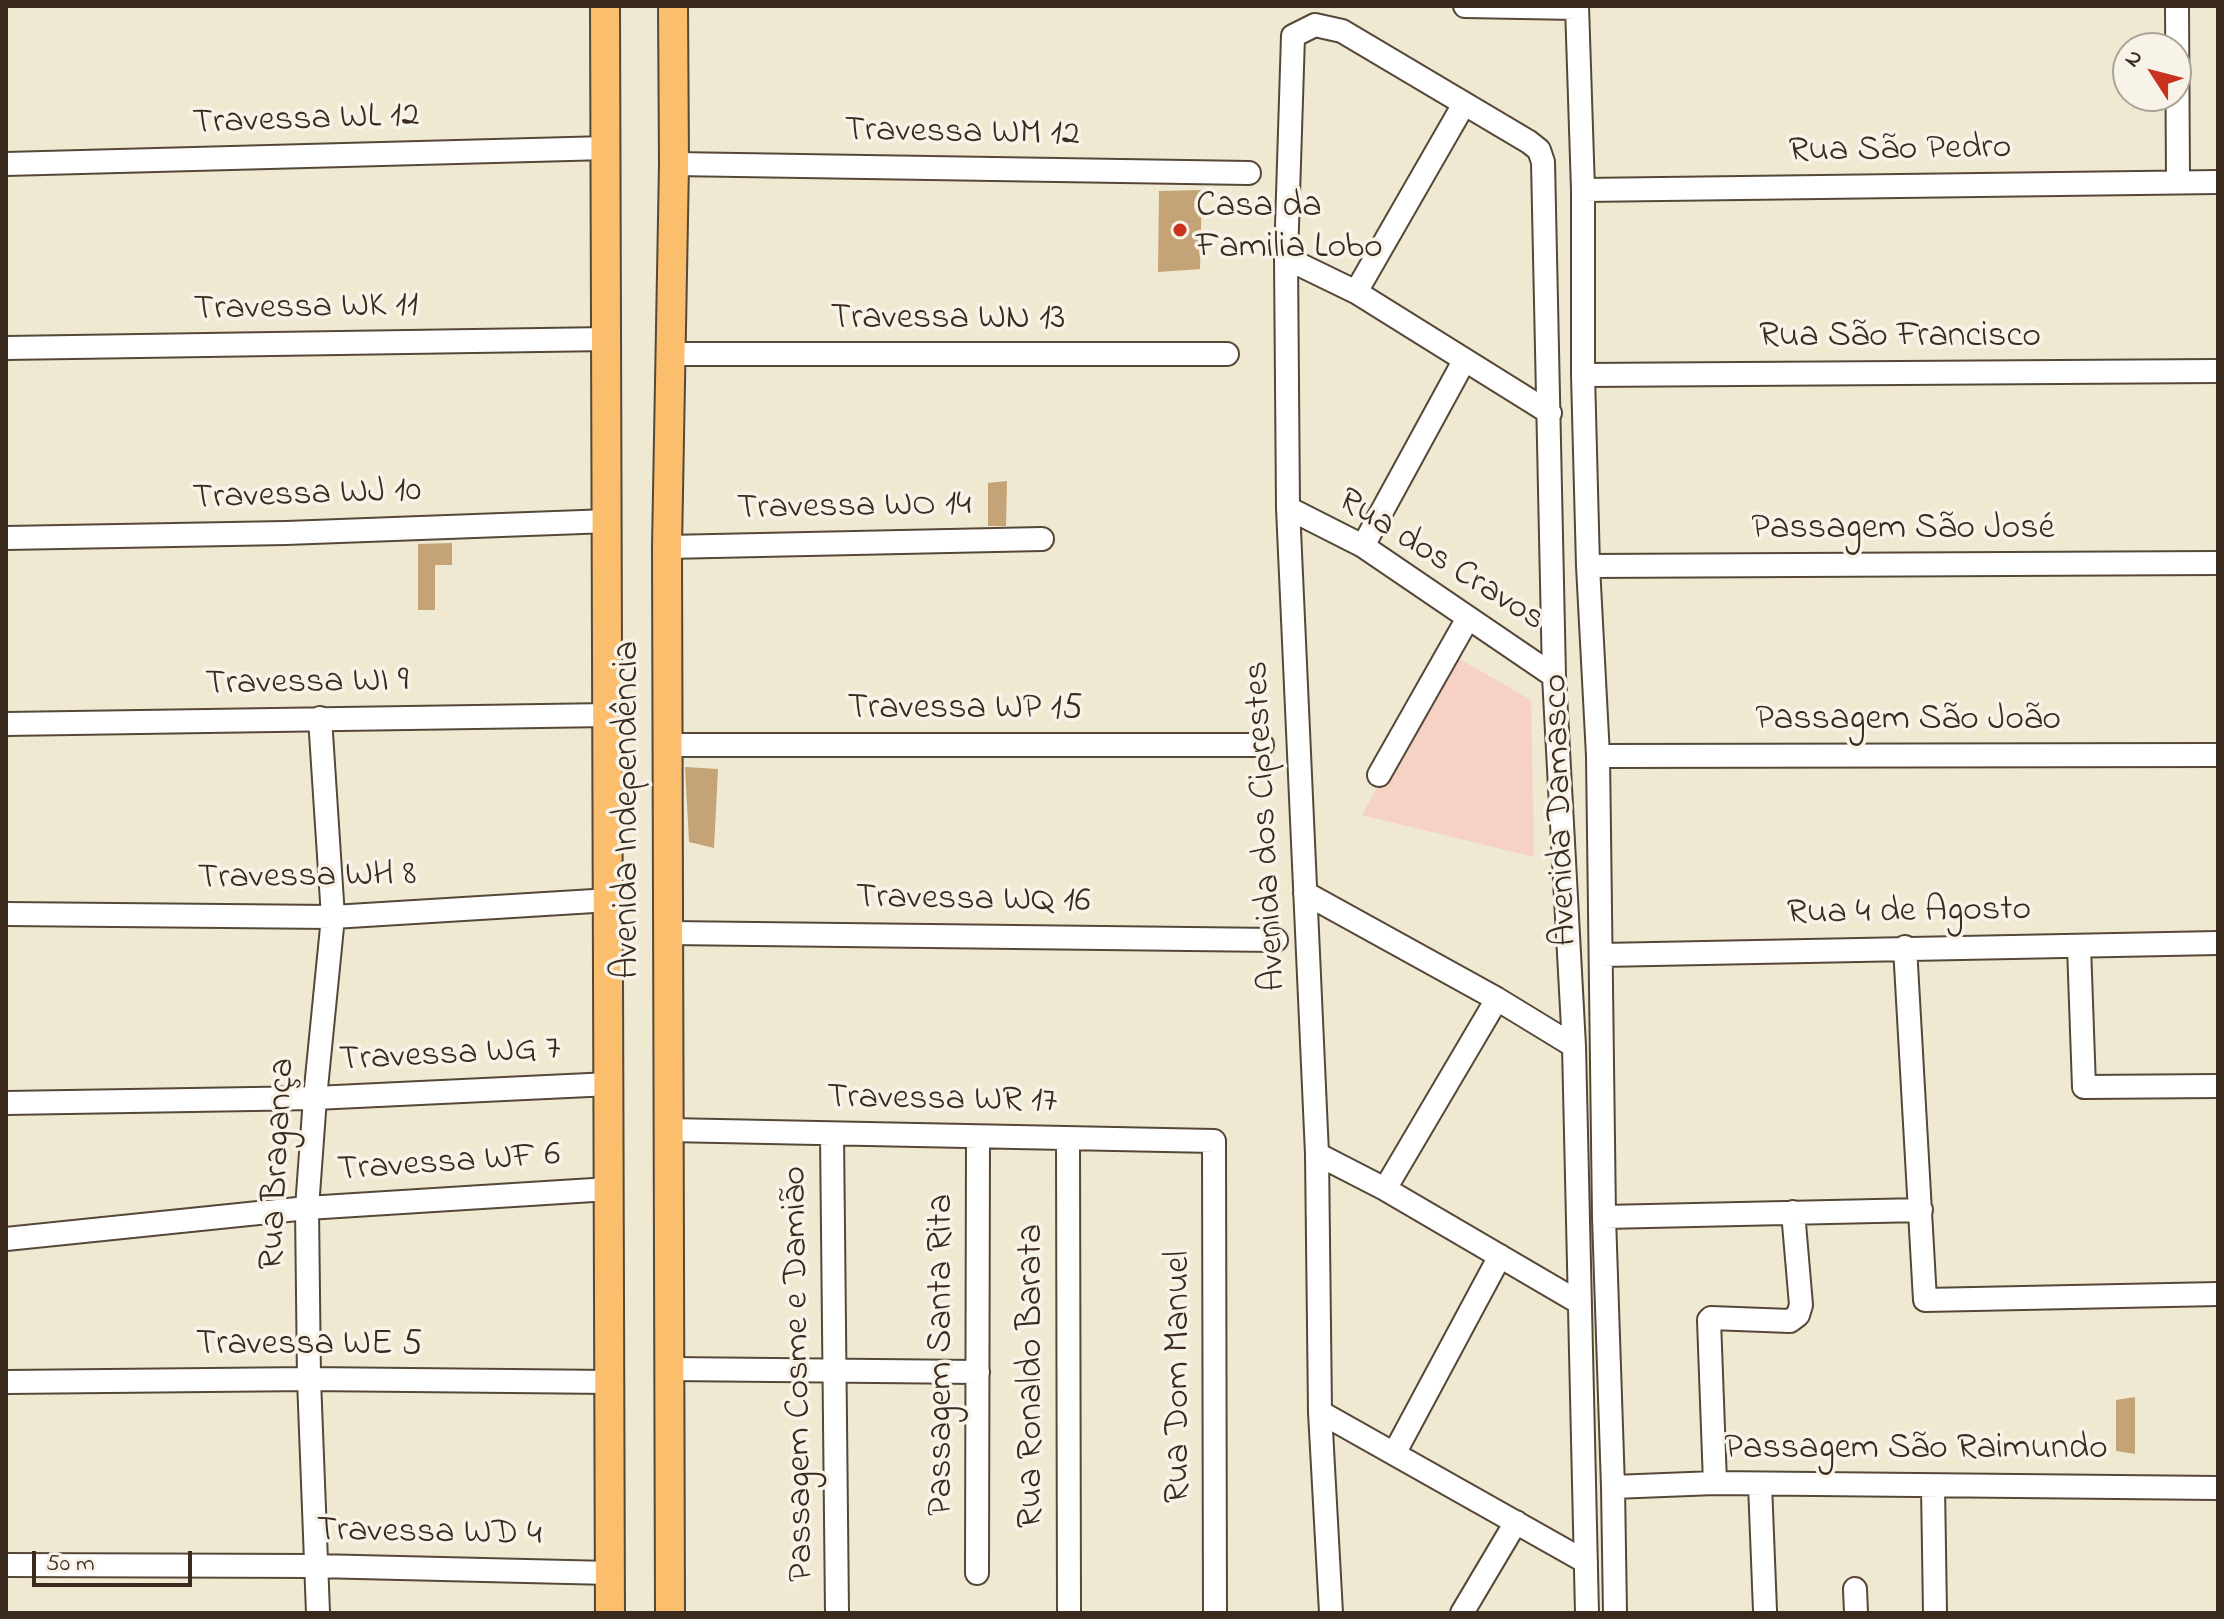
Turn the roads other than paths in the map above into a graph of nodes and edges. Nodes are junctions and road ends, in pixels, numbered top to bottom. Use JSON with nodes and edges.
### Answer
{"nodes":[{"id":1,"x":605,"y":6,"type":"edge"},
{"id":2,"x":673,"y":6,"type":"edge"},
{"id":3,"x":1465,"y":6,"type":"edge"},
{"id":4,"x":2177,"y":6,"type":"edge"},
{"id":5,"x":1577,"y":7,"type":"edge"},
{"id":6,"x":1464,"y":104,"type":"junction"},
{"id":7,"x":607,"y":148,"type":"junction"},
{"id":8,"x":6,"y":164,"type":"edge"},
{"id":9,"x":674,"y":164,"type":"junction"},
{"id":10,"x":1249,"y":173,"type":"dead end"},
{"id":11,"x":2178,"y":182,"type":"junction"},
{"id":12,"x":2218,"y":182,"type":"edge"},
{"id":13,"x":1583,"y":190,"type":"junction"},
{"id":14,"x":1286,"y":258,"type":"junction"},
{"id":15,"x":1356,"y":292,"type":"junction"},
{"id":16,"x":607,"y":339,"type":"junction"},
{"id":17,"x":6,"y":348,"type":"edge"},
{"id":18,"x":669,"y":354,"type":"junction"},
{"id":19,"x":1227,"y":354,"type":"dead end"},
{"id":20,"x":1464,"y":361,"type":"junction"},
{"id":21,"x":2218,"y":371,"type":"edge"},
{"id":22,"x":1583,"y":375,"type":"junction"},
{"id":23,"x":1550,"y":413,"type":"junction"},
{"id":24,"x":1288,"y":508,"type":"junction"},
{"id":25,"x":609,"y":521,"type":"junction"},
{"id":26,"x":6,"y":538,"type":"edge"},
{"id":27,"x":1042,"y":539,"type":"dead end"},
{"id":28,"x":1363,"y":546,"type":"junction"},
{"id":29,"x":667,"y":547,"type":"junction"},
{"id":30,"x":2218,"y":563,"type":"edge"},
{"id":31,"x":1588,"y":566,"type":"junction"},
{"id":32,"x":1468,"y":618,"type":"junction"},
{"id":33,"x":1554,"y":676,"type":"junction"},
{"id":34,"x":609,"y":715,"type":"junction"},
{"id":35,"x":320,"y":718,"type":"junction"},
{"id":36,"x":6,"y":724,"type":"edge"},
{"id":37,"x":667,"y":745,"type":"junction"},
{"id":38,"x":1262,"y":745,"type":"dead end"},
{"id":39,"x":2218,"y":755,"type":"edge"},
{"id":40,"x":1598,"y":756,"type":"junction"},
{"id":41,"x":1379,"y":775,"type":"dead end"},
{"id":42,"x":1305,"y":893,"type":"junction"},
{"id":43,"x":610,"y":900,"type":"junction"},
{"id":44,"x":6,"y":914,"type":"edge"},
{"id":45,"x":333,"y":917,"type":"junction"},
{"id":46,"x":669,"y":933,"type":"junction"},
{"id":47,"x":1276,"y":940,"type":"dead end"},
{"id":48,"x":2218,"y":943,"type":"edge"},
{"id":49,"x":2079,"y":946,"type":"junction"},
{"id":50,"x":1905,"y":947,"type":"junction"},
{"id":51,"x":1602,"y":955,"type":"junction"},
{"id":52,"x":1497,"y":999,"type":"junction"},
{"id":53,"x":1574,"y":1046,"type":"junction"},
{"id":54,"x":610,"y":1084,"type":"junction"},
{"id":55,"x":2218,"y":1086,"type":"edge"},
{"id":56,"x":315,"y":1098,"type":"junction"},
{"id":57,"x":6,"y":1103,"type":"edge"},
{"id":58,"x":669,"y":1130,"type":"junction"},
{"id":59,"x":832,"y":1134,"type":"junction"},
{"id":60,"x":978,"y":1137,"type":"junction"},
{"id":61,"x":1068,"y":1139,"type":"junction"},
{"id":62,"x":1214,"y":1141,"type":"joint"},
{"id":63,"x":1317,"y":1154,"type":"junction"},
{"id":64,"x":609,"y":1189,"type":"junction"},
{"id":65,"x":1385,"y":1189,"type":"junction"},
{"id":66,"x":307,"y":1208,"type":"junction"},
{"id":67,"x":1921,"y":1210,"type":"junction"},
{"id":68,"x":1793,"y":1212,"type":"junction"},
{"id":69,"x":1604,"y":1217,"type":"junction"},
{"id":70,"x":6,"y":1239,"type":"edge"},
{"id":71,"x":1500,"y":1256,"type":"junction"},
{"id":72,"x":2218,"y":1294,"type":"edge"},
{"id":73,"x":1580,"y":1303,"type":"junction"},
{"id":74,"x":670,"y":1369,"type":"junction"},
{"id":75,"x":837,"y":1370,"type":"junction"},
{"id":76,"x":978,"y":1372,"type":"junction"},
{"id":77,"x":309,"y":1379,"type":"junction"},
{"id":78,"x":6,"y":1382,"type":"edge"},
{"id":79,"x":611,"y":1382,"type":"junction"},
{"id":80,"x":1320,"y":1412,"type":"junction"},
{"id":81,"x":1395,"y":1452,"type":"junction"},
{"id":82,"x":1715,"y":1483,"type":"junction"},
{"id":83,"x":1760,"y":1484,"type":"junction"},
{"id":84,"x":1933,"y":1486,"type":"junction"},
{"id":85,"x":1613,"y":1487,"type":"junction"},
{"id":86,"x":2218,"y":1488,"type":"edge"},
{"id":87,"x":1516,"y":1522,"type":"junction"},
{"id":88,"x":1586,"y":1562,"type":"junction"},
{"id":89,"x":6,"y":1565,"type":"edge"},
{"id":90,"x":316,"y":1566,"type":"junction"},
{"id":91,"x":610,"y":1573,"type":"junction"},
{"id":92,"x":977,"y":1573,"type":"dead end"},
{"id":93,"x":1855,"y":1589,"type":"dead end"},
{"id":94,"x":1765,"y":1611,"type":"dead end"},
{"id":95,"x":318,"y":1613,"type":"edge"},
{"id":96,"x":610,"y":1613,"type":"edge"},
{"id":97,"x":670,"y":1613,"type":"edge"},
{"id":98,"x":837,"y":1613,"type":"edge"},
{"id":99,"x":1069,"y":1613,"type":"edge"},
{"id":100,"x":1215,"y":1613,"type":"edge"},
{"id":101,"x":1331,"y":1613,"type":"edge"},
{"id":102,"x":1462,"y":1613,"type":"edge"},
{"id":103,"x":1587,"y":1613,"type":"edge"},
{"id":104,"x":1615,"y":1613,"type":"edge"},
{"id":105,"x":1856,"y":1613,"type":"edge"},
{"id":106,"x":1935,"y":1613,"type":"edge"}],
"edges":[{"from":1,"to":7,"type":"main road","name":"Avenida Independência"},
{"from":2,"to":9,"type":"main road","name":"Avenida Independência"},
{"from":3,"to":5,"type":"street"},
{"from":4,"to":11,"type":"street"},
{"from":5,"to":13,"type":"street","name":"Avenida Damasco"},
{"from":6,"to":14,"type":"street","name":"Avenida dos Ciprestes"},
{"from":6,"to":15,"type":"street"},
{"from":6,"to":23,"type":"street","name":"Avenida Damasco"},
{"from":7,"to":8,"type":"street","name":"Travessa WL 12"},
{"from":7,"to":16,"type":"main road","name":"Avenida Independência"},
{"from":9,"to":10,"type":"street","name":"Travessa WM 12"},
{"from":9,"to":18,"type":"main road","name":"Avenida Independência"},
{"from":11,"to":12,"type":"street","name":"Rua São Pedro"},
{"from":11,"to":13,"type":"street","name":"Rua São Pedro"},
{"from":13,"to":22,"type":"street","name":"Avenida Damasco"},
{"from":14,"to":15,"type":"street"},
{"from":14,"to":24,"type":"street","name":"Avenida dos Ciprestes"},
{"from":15,"to":20,"type":"street"},
{"from":16,"to":17,"type":"street","name":"Travessa WK 11"},
{"from":16,"to":25,"type":"main road","name":"Avenida Independência"},
{"from":18,"to":19,"type":"street","name":"Travessa WN 13"},
{"from":18,"to":29,"type":"main road","name":"Avenida Independência"},
{"from":20,"to":23,"type":"street"},
{"from":20,"to":28,"type":"street"},
{"from":21,"to":22,"type":"street","name":"Rua São Francisco"},
{"from":22,"to":31,"type":"street","name":"Avenida Damasco"},
{"from":23,"to":33,"type":"street","name":"Avenida Damasco"},
{"from":24,"to":28,"type":"street","name":"Rua dos Cravos"},
{"from":24,"to":42,"type":"street","name":"Avenida dos Ciprestes"},
{"from":25,"to":26,"type":"street","name":"Travessa WJ 10"},
{"from":25,"to":34,"type":"main road","name":"Avenida Independência"},
{"from":27,"to":29,"type":"street","name":"Travessa WO 14"},
{"from":28,"to":32,"type":"street","name":"Rua dos Cravos"},
{"from":29,"to":37,"type":"main road","name":"Avenida Independência"},
{"from":30,"to":31,"type":"street","name":"Passagem São José"},
{"from":31,"to":40,"type":"street","name":"Avenida Damasco"},
{"from":32,"to":33,"type":"street","name":"Rua dos Cravos"},
{"from":32,"to":41,"type":"street"},
{"from":33,"to":53,"type":"street","name":"Avenida Damasco"},
{"from":34,"to":35,"type":"street","name":"Travessa WI 9"},
{"from":34,"to":43,"type":"main road","name":"Avenida Independência"},
{"from":35,"to":36,"type":"street","name":"Travessa WI 9"},
{"from":35,"to":45,"type":"street","name":"Rua Bragança"},
{"from":37,"to":38,"type":"street","name":"Travessa WP 15"},
{"from":37,"to":46,"type":"main road","name":"Avenida Independência"},
{"from":39,"to":40,"type":"street","name":"Passagem São João"},
{"from":40,"to":51,"type":"street","name":"Avenida Damasco"},
{"from":42,"to":52,"type":"street"},
{"from":42,"to":63,"type":"street","name":"Avenida dos Ciprestes"},
{"from":43,"to":45,"type":"street","name":"Travessa WH 8"},
{"from":43,"to":54,"type":"main road","name":"Avenida Independência"},
{"from":44,"to":45,"type":"street","name":"Travessa WH 8"},
{"from":45,"to":56,"type":"street","name":"Rua Bragança"},
{"from":46,"to":47,"type":"street","name":"Travessa WQ 16"},
{"from":46,"to":58,"type":"main road","name":"Avenida Independência"},
{"from":48,"to":49,"type":"street","name":"Rua 4 de Agosto"},
{"from":49,"to":50,"type":"street","name":"Rua 4 de Agosto"},
{"from":49,"to":55,"type":"street"},
{"from":50,"to":51,"type":"street","name":"Rua 4 de Agosto"},
{"from":50,"to":67,"type":"street"},
{"from":51,"to":69,"type":"street","name":"Avenida Damasco"},
{"from":52,"to":53,"type":"street"},
{"from":52,"to":65,"type":"street"},
{"from":53,"to":73,"type":"street","name":"Avenida Damasco"},
{"from":54,"to":56,"type":"street","name":"Travessa WG 7"},
{"from":54,"to":64,"type":"main road","name":"Avenida Independência"},
{"from":56,"to":57,"type":"street","name":"Travessa WG 7"},
{"from":56,"to":66,"type":"street","name":"Rua Bragança"},
{"from":58,"to":59,"type":"street","name":"Travessa WR 17"},
{"from":58,"to":74,"type":"main road","name":"Avenida Independência"},
{"from":59,"to":60,"type":"street","name":"Travessa WR 17"},
{"from":59,"to":75,"type":"street","name":"Passagem Cosme e Damião"},
{"from":60,"to":61,"type":"street","name":"Travessa WR 17"},
{"from":60,"to":76,"type":"street","name":"Passagem Santa Rita"},
{"from":61,"to":62,"type":"street","name":"Travessa WR 17"},
{"from":61,"to":99,"type":"street","name":"Rua Ronaldo Barata"},
{"from":62,"to":100,"type":"street","name":"Rua Dom Manuel"},
{"from":63,"to":65,"type":"street"},
{"from":63,"to":80,"type":"street","name":"Avenida dos Ciprestes"},
{"from":64,"to":66,"type":"street","name":"Travessa WF 6"},
{"from":64,"to":79,"type":"main road","name":"Avenida Independência"},
{"from":65,"to":71,"type":"street"},
{"from":66,"to":70,"type":"street","name":"Travessa WF 6"},
{"from":66,"to":77,"type":"street","name":"Rua Bragança"},
{"from":67,"to":68,"type":"street"},
{"from":67,"to":72,"type":"street"},
{"from":68,"to":69,"type":"street"},
{"from":68,"to":82,"type":"street"},
{"from":69,"to":85,"type":"street","name":"Avenida Damasco"},
{"from":71,"to":73,"type":"street"},
{"from":71,"to":81,"type":"street"},
{"from":73,"to":88,"type":"street","name":"Avenida Damasco"},
{"from":74,"to":75,"type":"street"},
{"from":74,"to":97,"type":"main road","name":"Avenida Independência"},
{"from":75,"to":76,"type":"street"},
{"from":75,"to":98,"type":"street","name":"Passagem Cosme e Damião"},
{"from":76,"to":92,"type":"street","name":"Passagem Santa Rita"},
{"from":77,"to":78,"type":"street","name":"Travessa WE 5"},
{"from":77,"to":79,"type":"street","name":"Travessa WE 5"},
{"from":77,"to":90,"type":"street","name":"Rua Bragança"},
{"from":79,"to":91,"type":"main road","name":"Avenida Independência"},
{"from":80,"to":81,"type":"street"},
{"from":80,"to":101,"type":"street","name":"Avenida dos Ciprestes"},
{"from":81,"to":87,"type":"street"},
{"from":82,"to":83,"type":"street","name":"Passagem São Raimundo"},
{"from":82,"to":85,"type":"street","name":"Passagem São Raimundo"},
{"from":83,"to":84,"type":"street","name":"Passagem São Raimundo"},
{"from":83,"to":94,"type":"street"},
{"from":84,"to":86,"type":"street","name":"Passagem São Raimundo"},
{"from":84,"to":106,"type":"street"},
{"from":85,"to":104,"type":"street","name":"Avenida Damasco"},
{"from":87,"to":88,"type":"street"},
{"from":87,"to":102,"type":"street"},
{"from":88,"to":103,"type":"street","name":"Avenida Damasco"},
{"from":89,"to":90,"type":"street","name":"Travessa WD 4"},
{"from":90,"to":91,"type":"street","name":"Travessa WD 4"},
{"from":90,"to":95,"type":"street","name":"Rua Bragança"},
{"from":91,"to":96,"type":"main road","name":"Avenida Independência"},
{"from":93,"to":105,"type":"street"}]}
